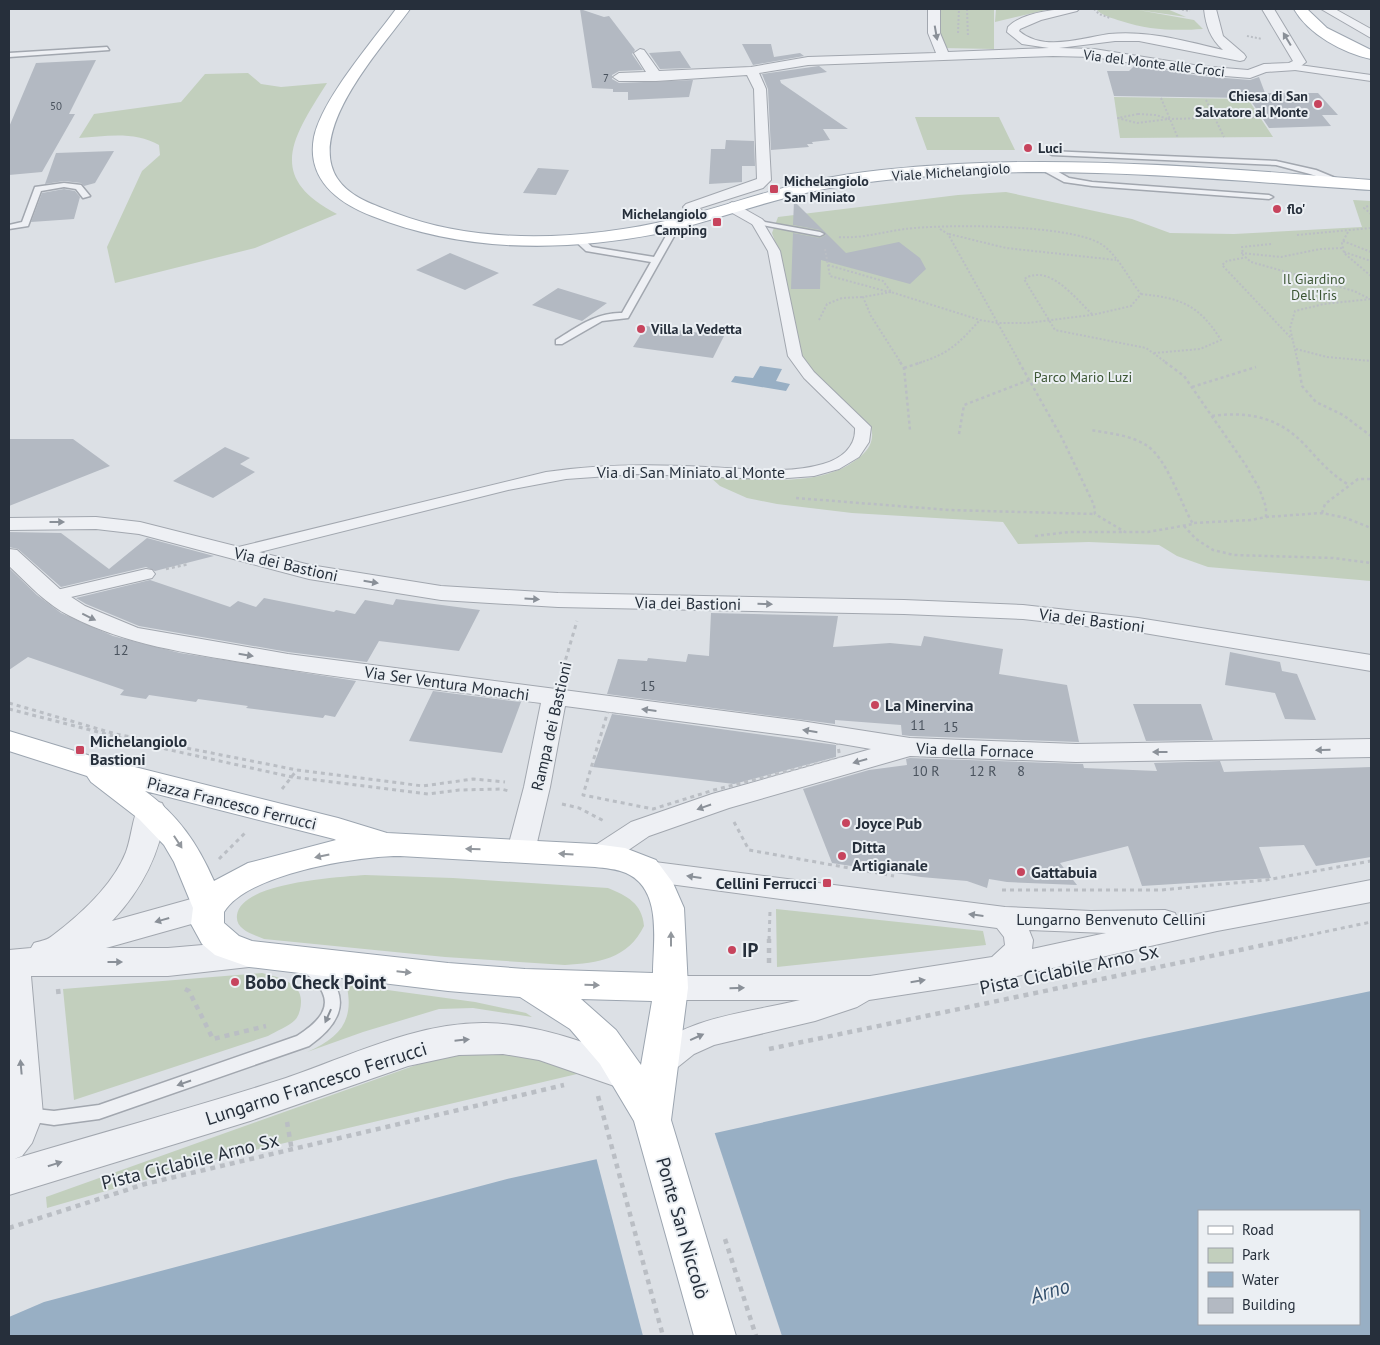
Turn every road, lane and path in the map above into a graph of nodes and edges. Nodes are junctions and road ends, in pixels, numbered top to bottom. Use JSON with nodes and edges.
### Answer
{"nodes":[{"id":1,"x":403,"y":9,"type":"edge"},
{"id":2,"x":934,"y":9,"type":"edge"},
{"id":3,"x":958,"y":9,"type":"edge"},
{"id":4,"x":966,"y":9,"type":"edge"},
{"id":5,"x":1073,"y":9,"type":"edge"},
{"id":6,"x":1178,"y":9,"type":"edge"},
{"id":7,"x":1210,"y":9,"type":"edge"},
{"id":8,"x":1268,"y":9,"type":"edge"},
{"id":9,"x":1300,"y":9,"type":"edge"},
{"id":10,"x":1327,"y":9,"type":"edge"},
{"id":11,"x":1194,"y":12,"type":"dead end"},
{"id":12,"x":1371,"y":34,"type":"edge"},
{"id":13,"x":1243,"y":35,"type":"dead end"},
{"id":14,"x":960,"y":37,"type":"dead end"},
{"id":15,"x":969,"y":39,"type":"dead end"},
{"id":16,"x":1268,"y":40,"type":"dead end"},
{"id":17,"x":106,"y":49,"type":"dead end"},
{"id":18,"x":640,"y":53,"type":"dead end"},
{"id":19,"x":9,"y":54,"type":"edge"},
{"id":20,"x":1371,"y":55,"type":"edge"},
{"id":21,"x":943,"y":56,"type":"junction"},
{"id":22,"x":1240,"y":57,"type":"junction"},
{"id":23,"x":1292,"y":67,"type":"junction"},
{"id":24,"x":1264,"y":68,"type":"junction"},
{"id":25,"x":751,"y":71,"type":"junction"},
{"id":26,"x":619,"y":77,"type":"dead end"},
{"id":27,"x":656,"y":77,"type":"junction"},
{"id":28,"x":1371,"y":78,"type":"edge"},
{"id":29,"x":1161,"y":98,"type":"dead end"},
{"id":30,"x":1206,"y":100,"type":"dead end"},
{"id":31,"x":1260,"y":117,"type":"dead end"},
{"id":32,"x":1215,"y":118,"type":"junction"},
{"id":33,"x":1168,"y":119,"type":"junction"},
{"id":34,"x":1224,"y":137,"type":"dead end"},
{"id":35,"x":1178,"y":138,"type":"dead end"},
{"id":36,"x":1048,"y":160,"type":"junction"},
{"id":37,"x":1371,"y":185,"type":"edge"},
{"id":38,"x":86,"y":196,"type":"dead end"},
{"id":39,"x":1269,"y":197,"type":"dead end"},
{"id":40,"x":1371,"y":206,"type":"edge"},
{"id":41,"x":732,"y":207,"type":"junction"},
{"id":42,"x":1371,"y":214,"type":"edge"},
{"id":43,"x":699,"y":216,"type":"junction"},
{"id":44,"x":678,"y":222,"type":"junction"},
{"id":45,"x":757,"y":222,"type":"junction"},
{"id":46,"x":9,"y":227,"type":"edge"},
{"id":47,"x":939,"y":228,"type":"junction"},
{"id":48,"x":1371,"y":228,"type":"edge"},
{"id":49,"x":1348,"y":231,"type":"junction"},
{"id":50,"x":820,"y":234,"type":"joint"},
{"id":51,"x":948,"y":234,"type":"junction"},
{"id":52,"x":1297,"y":235,"type":"dead end"},
{"id":53,"x":577,"y":238,"type":"junction"},
{"id":54,"x":1343,"y":242,"type":"junction"},
{"id":55,"x":1271,"y":244,"type":"dead end"},
{"id":56,"x":1343,"y":248,"type":"junction"},
{"id":57,"x":1343,"y":251,"type":"junction"},
{"id":58,"x":1371,"y":252,"type":"edge"},
{"id":59,"x":1241,"y":253,"type":"junction"},
{"id":60,"x":828,"y":256,"type":"dead end"},
{"id":61,"x":1243,"y":258,"type":"junction"},
{"id":62,"x":657,"y":260,"type":"junction"},
{"id":63,"x":1116,"y":260,"type":"junction"},
{"id":64,"x":1371,"y":261,"type":"edge"},
{"id":65,"x":828,"y":264,"type":"junction"},
{"id":66,"x":1371,"y":276,"type":"edge"},
{"id":67,"x":891,"y":292,"type":"junction"},
{"id":68,"x":1141,"y":294,"type":"junction"},
{"id":69,"x":864,"y":297,"type":"junction"},
{"id":70,"x":1371,"y":299,"type":"edge"},
{"id":71,"x":1092,"y":315,"type":"junction"},
{"id":72,"x":819,"y":320,"type":"dead end"},
{"id":73,"x":980,"y":320,"type":"junction"},
{"id":74,"x":1048,"y":321,"type":"junction"},
{"id":75,"x":998,"y":323,"type":"junction"},
{"id":76,"x":1294,"y":341,"type":"junction"},
{"id":77,"x":559,"y":342,"type":"dead end"},
{"id":78,"x":1296,"y":349,"type":"junction"},
{"id":79,"x":1153,"y":353,"type":"junction"},
{"id":80,"x":1371,"y":361,"type":"edge"},
{"id":81,"x":1256,"y":366,"type":"dead end"},
{"id":82,"x":904,"y":368,"type":"junction"},
{"id":83,"x":1029,"y":380,"type":"junction"},
{"id":84,"x":1192,"y":387,"type":"junction"},
{"id":85,"x":1212,"y":416,"type":"junction"},
{"id":86,"x":910,"y":430,"type":"dead end"},
{"id":87,"x":1090,"y":430,"type":"dead end"},
{"id":88,"x":960,"y":434,"type":"dead end"},
{"id":89,"x":1371,"y":436,"type":"edge"},
{"id":90,"x":1371,"y":479,"type":"edge"},
{"id":91,"x":1349,"y":486,"type":"junction"},
{"id":92,"x":796,"y":498,"type":"dead end"},
{"id":93,"x":1322,"y":513,"type":"junction"},
{"id":94,"x":1095,"y":514,"type":"junction"},
{"id":95,"x":1266,"y":517,"type":"junction"},
{"id":96,"x":9,"y":524,"type":"edge"},
{"id":97,"x":1192,"y":524,"type":"junction"},
{"id":98,"x":1183,"y":526,"type":"junction"},
{"id":99,"x":1371,"y":528,"type":"edge"},
{"id":100,"x":1124,"y":532,"type":"junction"},
{"id":101,"x":1035,"y":536,"type":"dead end"},
{"id":102,"x":236,"y":553,"type":"junction"},
{"id":103,"x":9,"y":555,"type":"edge"},
{"id":104,"x":1371,"y":563,"type":"edge"},
{"id":105,"x":146,"y":574,"type":"dead end"},
{"id":106,"x":54,"y":596,"type":"junction"},
{"id":107,"x":583,"y":601,"type":"junction"},
{"id":108,"x":1371,"y":663,"type":"edge"},
{"id":109,"x":554,"y":698,"type":"junction"},
{"id":110,"x":9,"y":703,"type":"edge"},
{"id":111,"x":9,"y":709,"type":"edge"},
{"id":112,"x":9,"y":741,"type":"edge"},
{"id":113,"x":910,"y":747,"type":"junction"},
{"id":114,"x":1371,"y":748,"type":"edge"},
{"id":115,"x":88,"y":766,"type":"junction"},
{"id":116,"x":297,"y":770,"type":"junction"},
{"id":117,"x":292,"y":777,"type":"junction"},
{"id":118,"x":505,"y":782,"type":"dead end"},
{"id":119,"x":279,"y":793,"type":"dead end"},
{"id":120,"x":151,"y":811,"type":"junction"},
{"id":121,"x":252,"y":826,"type":"dead end"},
{"id":122,"x":387,"y":845,"type":"junction"},
{"id":123,"x":749,"y":850,"type":"dead end"},
{"id":124,"x":521,"y":851,"type":"junction"},
{"id":125,"x":598,"y":857,"type":"junction"},
{"id":126,"x":1371,"y":861,"type":"edge"},
{"id":127,"x":215,"y":862,"type":"dead end"},
{"id":128,"x":647,"y":871,"type":"junction"},
{"id":129,"x":897,"y":876,"type":"dead end"},
{"id":130,"x":994,"y":890,"type":"dead end"},
{"id":131,"x":1371,"y":891,"type":"edge"},
{"id":132,"x":208,"y":906,"type":"junction"},
{"id":133,"x":770,"y":909,"type":"dead end"},
{"id":134,"x":1005,"y":918,"type":"junction"},
{"id":135,"x":1217,"y":920,"type":"junction"},
{"id":136,"x":1371,"y":922,"type":"edge"},
{"id":137,"x":59,"y":949,"type":"junction"},
{"id":138,"x":248,"y":954,"type":"junction"},
{"id":139,"x":304,"y":961,"type":"junction"},
{"id":140,"x":11,"y":962,"type":"edge"},
{"id":141,"x":999,"y":968,"type":"junction"},
{"id":142,"x":769,"y":970,"type":"dead end"},
{"id":143,"x":525,"y":983,"type":"junction"},
{"id":144,"x":670,"y":988,"type":"junction"},
{"id":145,"x":870,"y":988,"type":"junction"},
{"id":146,"x":189,"y":991,"type":"dead end"},
{"id":147,"x":266,"y":1026,"type":"dead end"},
{"id":148,"x":774,"y":1049,"type":"dead end"},
{"id":149,"x":567,"y":1085,"type":"dead end"},
{"id":150,"x":645,"y":1086,"type":"junction"},
{"id":151,"x":596,"y":1094,"type":"dead end"},
{"id":152,"x":287,"y":1119,"type":"dead end"},
{"id":153,"x":17,"y":1129,"type":"edge"},
{"id":154,"x":292,"y":1151,"type":"junction"},
{"id":155,"x":9,"y":1178,"type":"edge"},
{"id":156,"x":9,"y":1228,"type":"edge"},
{"id":157,"x":663,"y":1336,"type":"edge"},
{"id":158,"x":715,"y":1336,"type":"edge"}],
"edges":[{"from":1,"to":53,"type":"main road","name":"Viale Michelangiolo"},
{"from":2,"to":21,"type":"street","one_way":true},
{"from":3,"to":14,"type":"path"},
{"from":4,"to":15,"type":"path"},
{"from":5,"to":22,"type":"street"},
{"from":6,"to":11,"type":"path"},
{"from":7,"to":22,"type":"street"},
{"from":23,"to":8,"type":"street","one_way":true},
{"from":9,"to":20,"type":"main road"},
{"from":10,"to":12,"type":"street"},
{"from":13,"to":16,"type":"path"},
{"from":17,"to":19,"type":"lane"},
{"from":18,"to":27,"type":"street"},
{"from":21,"to":24,"type":"street","name":"Via del Monte alle Croci"},
{"from":21,"to":25,"type":"street"},
{"from":22,"to":24,"type":"street"},
{"from":23,"to":24,"type":"street","name":"Via del Monte alle Croci"},
{"from":23,"to":28,"type":"street"},
{"from":25,"to":27,"type":"street"},
{"from":25,"to":43,"type":"street"},
{"from":26,"to":27,"type":"street"},
{"from":29,"to":33,"type":"path"},
{"from":30,"to":32,"type":"path"},
{"from":31,"to":32,"type":"path"},
{"from":32,"to":33,"type":"path"},
{"from":32,"to":34,"type":"path"},
{"from":33,"to":33,"type":"path"},
{"from":33,"to":35,"type":"path"},
{"from":36,"to":37,"type":"main road","name":"Viale Michelangiolo"},
{"from":36,"to":39,"type":"lane"},
{"from":36,"to":41,"type":"main road","name":"Viale Michelangiolo"},
{"from":38,"to":46,"type":"lane"},
{"from":40,"to":42,"type":"path"},
{"from":41,"to":43,"type":"main road","name":"Viale Michelangiolo"},
{"from":41,"to":45,"type":"street","name":"Via di San Miniato al Monte"},
{"from":43,"to":44,"type":"main road","name":"Viale Michelangiolo"},
{"from":44,"to":53,"type":"main road","name":"Viale Michelangiolo"},
{"from":44,"to":62,"type":"lane"},
{"from":45,"to":50,"type":"lane"},
{"from":45,"to":102,"type":"street","name":"Via di San Miniato al Monte"},
{"from":47,"to":50,"type":"path"},
{"from":47,"to":51,"type":"path"},
{"from":47,"to":63,"type":"path"},
{"from":48,"to":49,"type":"path"},
{"from":49,"to":52,"type":"path"},
{"from":49,"to":54,"type":"path"},
{"from":51,"to":63,"type":"path"},
{"from":51,"to":75,"type":"path"},
{"from":53,"to":62,"type":"lane"},
{"from":54,"to":56,"type":"path"},
{"from":54,"to":58,"type":"path"},
{"from":55,"to":59,"type":"path"},
{"from":56,"to":57,"type":"path"},
{"from":56,"to":59,"type":"path"},
{"from":57,"to":64,"type":"path"},
{"from":57,"to":66,"type":"path"},
{"from":59,"to":61,"type":"path"},
{"from":60,"to":65,"type":"path"},
{"from":61,"to":70,"type":"path"},
{"from":61,"to":76,"type":"path"},
{"from":62,"to":77,"type":"lane"},
{"from":63,"to":68,"type":"path"},
{"from":65,"to":67,"type":"path"},
{"from":65,"to":67,"type":"path"},
{"from":67,"to":69,"type":"path"},
{"from":67,"to":73,"type":"path"},
{"from":68,"to":71,"type":"path"},
{"from":68,"to":79,"type":"path"},
{"from":69,"to":72,"type":"path"},
{"from":69,"to":82,"type":"path"},
{"from":70,"to":76,"type":"path"},
{"from":71,"to":74,"type":"path"},
{"from":71,"to":74,"type":"path"},
{"from":73,"to":75,"type":"path"},
{"from":73,"to":82,"type":"path"},
{"from":74,"to":75,"type":"path"},
{"from":74,"to":79,"type":"path"},
{"from":75,"to":83,"type":"path"},
{"from":76,"to":78,"type":"path"},
{"from":78,"to":80,"type":"path"},
{"from":78,"to":89,"type":"path"},
{"from":79,"to":84,"type":"path"},
{"from":81,"to":84,"type":"path"},
{"from":82,"to":86,"type":"path"},
{"from":83,"to":88,"type":"path"},
{"from":83,"to":94,"type":"path"},
{"from":84,"to":85,"type":"path"},
{"from":85,"to":91,"type":"path"},
{"from":85,"to":95,"type":"path"},
{"from":87,"to":97,"type":"path"},
{"from":90,"to":91,"type":"path"},
{"from":91,"to":93,"type":"path"},
{"from":92,"to":94,"type":"path"},
{"from":93,"to":95,"type":"path"},
{"from":93,"to":99,"type":"path"},
{"from":94,"to":100,"type":"path"},
{"from":95,"to":97,"type":"path"},
{"from":96,"to":102,"type":"street","name":"Via dei Bastioni","one_way":true},
{"from":97,"to":98,"type":"path"},
{"from":98,"to":100,"type":"path"},
{"from":98,"to":104,"type":"path"},
{"from":100,"to":101,"type":"path"},
{"from":102,"to":107,"type":"street","name":"Via dei Bastioni","one_way":true},
{"from":103,"to":106,"type":"street","name":"Via Ser Ventura Monachi"},
{"from":105,"to":106,"type":"street"},
{"from":106,"to":109,"type":"street","name":"Via Ser Ventura Monachi","one_way":true},
{"from":107,"to":108,"type":"street","name":"Via dei Bastioni","one_way":true},
{"from":107,"to":109,"type":"path","name":"Rampa dei Bastioni"},
{"from":113,"to":109,"type":"street","name":"Via Ser Ventura Monachi","one_way":true},
{"from":109,"to":124,"type":"street","name":"Rampa dei Bastioni"},
{"from":110,"to":116,"type":"path"},
{"from":111,"to":117,"type":"path"},
{"from":112,"to":115,"type":"main road"},
{"from":114,"to":113,"type":"street","name":"Via della Fornace","one_way":true},
{"from":113,"to":125,"type":"street","name":"Via della Fornace","one_way":true},
{"from":115,"to":120,"type":"main road","name":"Piazza Francesco Ferrucci"},
{"from":115,"to":122,"type":"main road","name":"Piazza Francesco Ferrucci"},
{"from":116,"to":117,"type":"path"},
{"from":116,"to":118,"type":"path"},
{"from":117,"to":119,"type":"path"},
{"from":120,"to":132,"type":"main road","name":"Piazza Francesco Ferrucci","one_way":true},
{"from":120,"to":137,"type":"street"},
{"from":121,"to":127,"type":"path"},
{"from":124,"to":122,"type":"main road","name":"Piazza Francesco Ferrucci","one_way":true},
{"from":122,"to":132,"type":"main road","name":"Piazza Francesco Ferrucci","one_way":true},
{"from":123,"to":129,"type":"path"},
{"from":125,"to":124,"type":"main road","name":"Piazza Francesco Ferrucci","one_way":true},
{"from":125,"to":128,"type":"main road","name":"Piazza Francesco Ferrucci"},
{"from":126,"to":130,"type":"path"},
{"from":134,"to":128,"type":"street","name":"Lungarno Benvenuto Cellini","one_way":true},
{"from":144,"to":128,"type":"main road","one_way":true},
{"from":131,"to":135,"type":"street","name":"Lungarno Benvenuto Cellini"},
{"from":132,"to":137,"type":"street","name":"Piazza Francesco Ferrucci","one_way":true},
{"from":132,"to":138,"type":"main road","name":"Piazza Francesco Ferrucci"},
{"from":133,"to":142,"type":"path"},
{"from":134,"to":135,"type":"street","name":"Lungarno Benvenuto Cellini"},
{"from":134,"to":141,"type":"street","name":"Lungarno Benvenuto Cellini"},
{"from":135,"to":141,"type":"street","name":"Lungarno Benvenuto Cellini"},
{"from":136,"to":148,"type":"path","name":"Pista Ciclabile Arno Sx"},
{"from":137,"to":140,"type":"street","name":"Piazza Francesco Ferrucci"},
{"from":138,"to":139,"type":"main road","name":"Piazza Francesco Ferrucci"},
{"from":140,"to":138,"type":"street","name":"Piazza Francesco Ferrucci","one_way":true},
{"from":139,"to":143,"type":"main road","name":"Piazza Francesco Ferrucci","one_way":true},
{"from":139,"to":153,"type":"lane","one_way":true},
{"from":153,"to":140,"type":"street","one_way":true},
{"from":145,"to":141,"type":"street","name":"Lungarno Benvenuto Cellini","one_way":true},
{"from":143,"to":144,"type":"main road","name":"Piazza Francesco Ferrucci","one_way":true},
{"from":143,"to":150,"type":"main road","name":"Piazza Francesco Ferrucci"},
{"from":144,"to":145,"type":"street","name":"Lungarno Benvenuto Cellini","one_way":true},
{"from":144,"to":150,"type":"main road"},
{"from":150,"to":145,"type":"street","name":"Lungarno Benvenuto Cellini","one_way":true},
{"from":146,"to":147,"type":"path"},
{"from":149,"to":154,"type":"path","name":"Pista Ciclabile Arno Sx"},
{"from":155,"to":150,"type":"street","name":"Lungarno Francesco Ferrucci","one_way":true},
{"from":150,"to":158,"type":"main road","name":"Ponte San Niccolò"},
{"from":151,"to":157,"type":"path"},
{"from":152,"to":154,"type":"path"},
{"from":154,"to":156,"type":"path","name":"Pista Ciclabile Arno Sx"}]}
